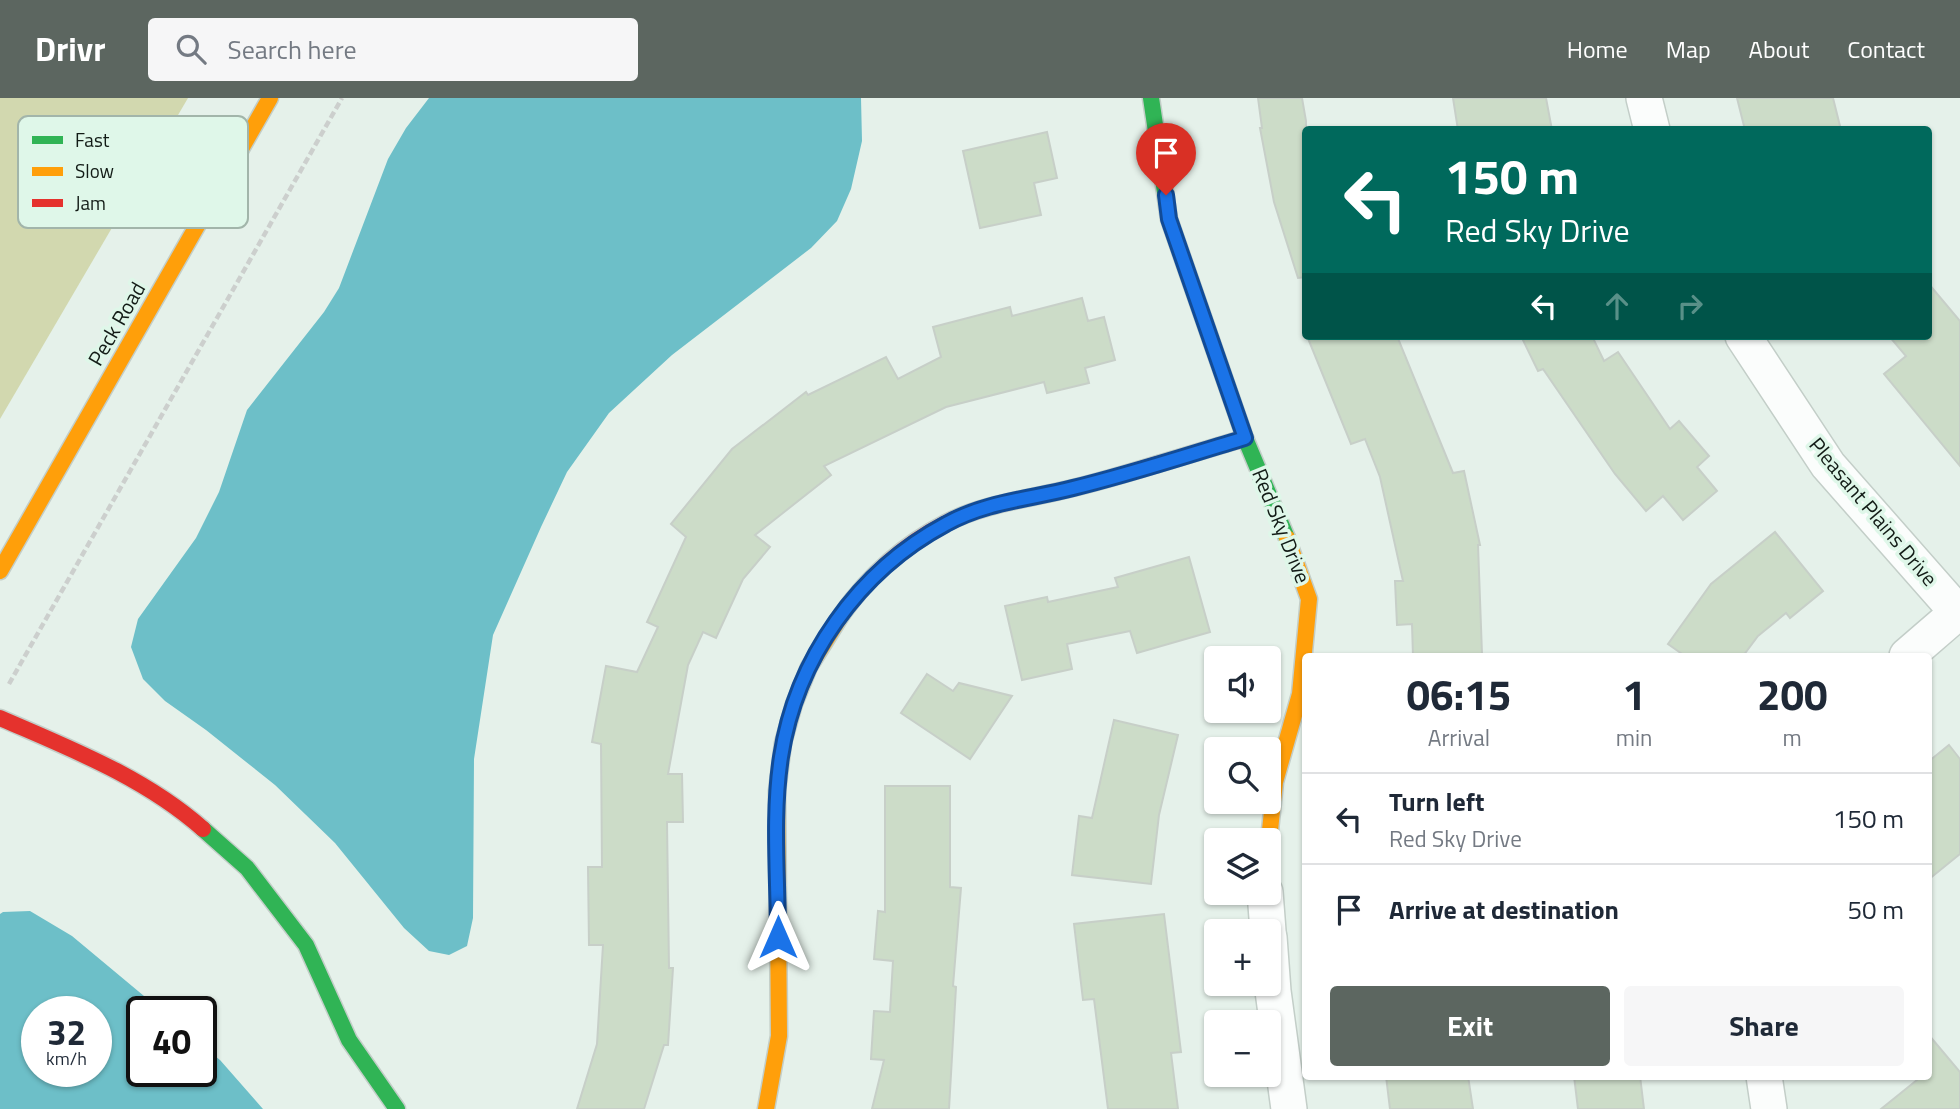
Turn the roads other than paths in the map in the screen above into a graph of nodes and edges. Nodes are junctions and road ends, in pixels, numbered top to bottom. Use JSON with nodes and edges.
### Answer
{"nodes":[{"id":1,"x":270,"y":98,"type":"edge"},
{"id":2,"x":1151,"y":98,"type":"edge"},
{"id":3,"x":1644,"y":98,"type":"edge"},
{"id":4,"x":1651,"y":126,"type":"edge"},
{"id":5,"x":248,"y":137,"type":"edge"},
{"id":6,"x":196,"y":228,"type":"edge"},
{"id":7,"x":1746,"y":340,"type":"edge"},
{"id":8,"x":1245,"y":438,"type":"junction"},
{"id":9,"x":0,"y":571,"type":"edge"},
{"id":10,"x":1959,"y":614,"type":"edge"},
{"id":11,"x":1304,"y":653,"type":"edge"},
{"id":12,"x":1911,"y":653,"type":"edge"},
{"id":13,"x":1302,"y":673,"type":"edge"},
{"id":14,"x":0,"y":718,"type":"edge"},
{"id":15,"x":1270,"y":828,"type":"edge"},
{"id":16,"x":1274,"y":996,"type":"edge"},
{"id":17,"x":1765,"y":1080,"type":"edge"},
{"id":18,"x":397,"y":1109,"type":"edge"},
{"id":19,"x":766,"y":1109,"type":"edge"},
{"id":20,"x":1289,"y":1109,"type":"edge"},
{"id":21,"x":1769,"y":1109,"type":"edge"}],
"edges":[{"from":1,"to":5,"type":"street","name":"Peck Road"},
{"from":2,"to":8,"type":"street","name":"Red Sky Drive"},
{"from":3,"to":4,"type":"street"},
{"from":6,"to":9,"type":"street","name":"Peck Road"},
{"from":7,"to":10,"type":"street","name":"Pleasant Plains Drive"},
{"from":8,"to":11,"type":"street","name":"Red Sky Drive"},
{"from":8,"to":19,"type":"street"},
{"from":10,"to":12,"type":"street"},
{"from":13,"to":15,"type":"street","name":"Red Sky Drive"},
{"from":14,"to":18,"type":"street"},
{"from":16,"to":20,"type":"street"},
{"from":17,"to":21,"type":"street"}]}
